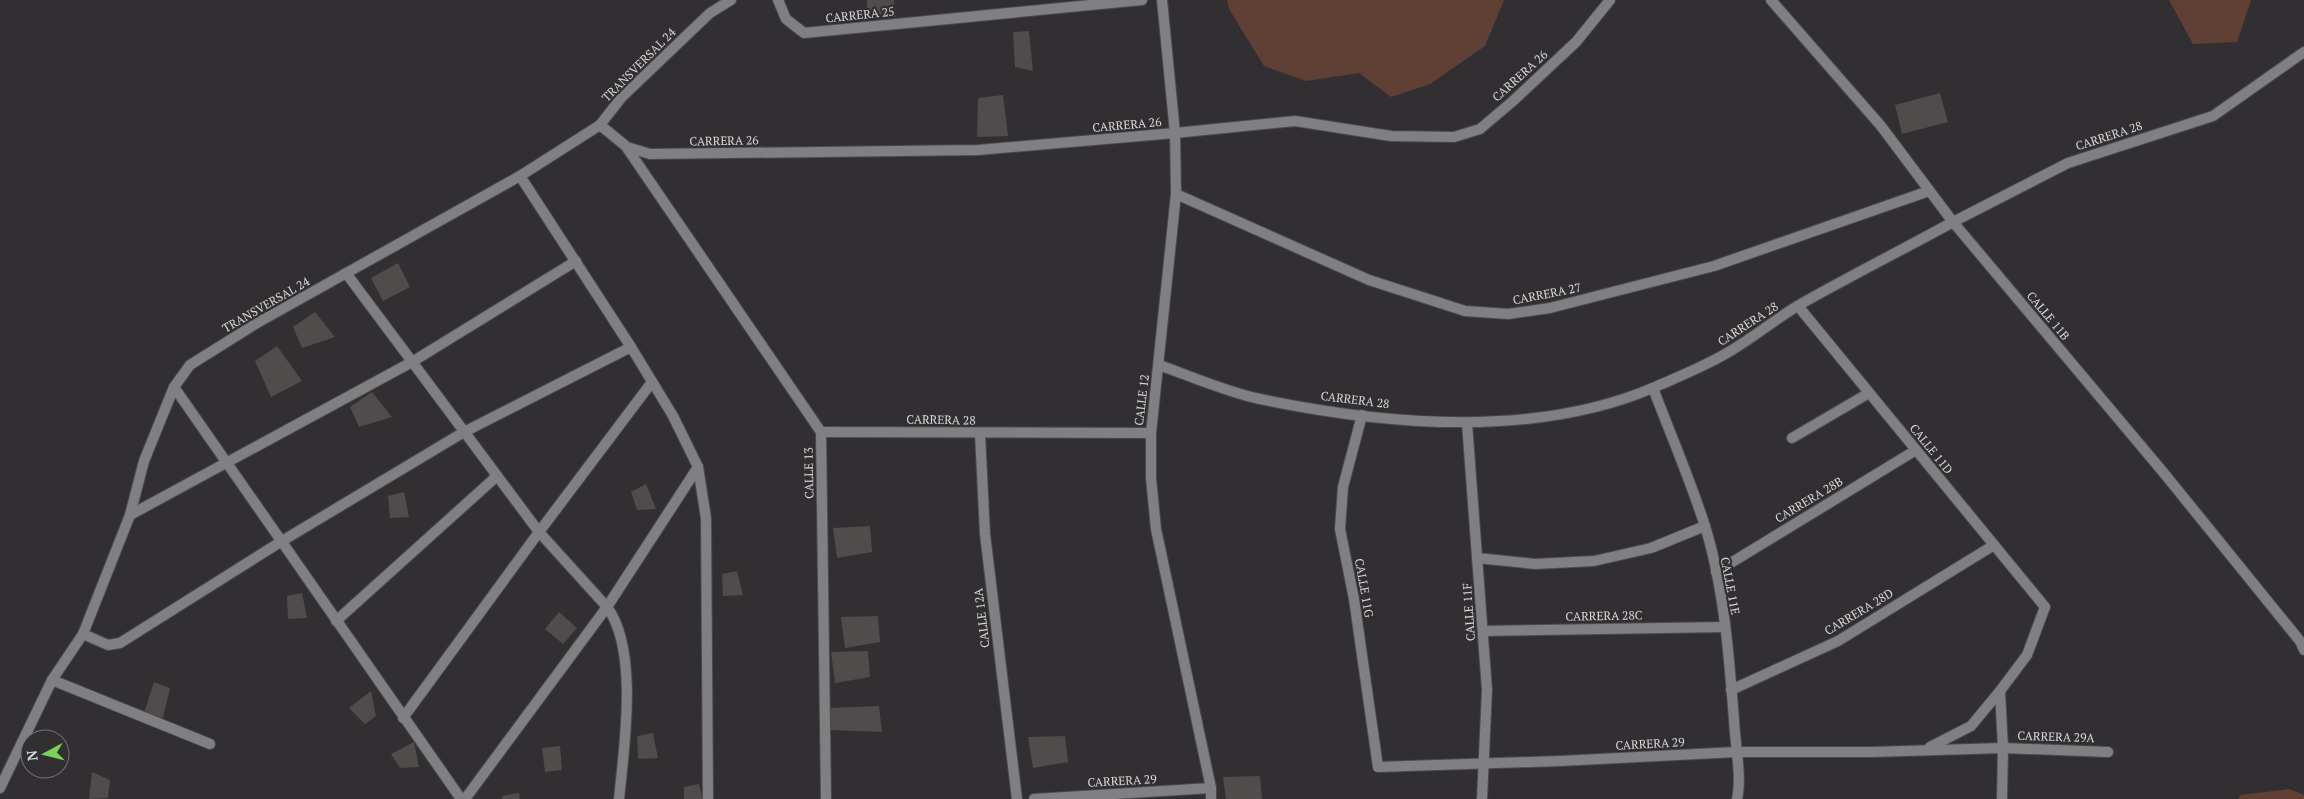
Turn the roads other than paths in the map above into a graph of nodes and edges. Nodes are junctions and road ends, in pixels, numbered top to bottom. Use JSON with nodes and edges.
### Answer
{"nodes":[{"id":1,"x":732,"y":0,"type":"edge"},
{"id":2,"x":778,"y":0,"type":"edge"},
{"id":3,"x":1142,"y":0,"type":"edge"},
{"id":4,"x":1162,"y":0,"type":"edge"},
{"id":5,"x":1610,"y":0,"type":"edge"},
{"id":6,"x":1771,"y":0,"type":"edge"},
{"id":7,"x":2304,"y":52,"type":"edge"},
{"id":8,"x":600,"y":125,"type":"junction"},
{"id":9,"x":1175,"y":133,"type":"junction"},
{"id":10,"x":627,"y":147,"type":"junction"},
{"id":11,"x":520,"y":176,"type":"junction"},
{"id":12,"x":1930,"y":190,"type":"junction"},
{"id":13,"x":1176,"y":194,"type":"junction"},
{"id":14,"x":1953,"y":222,"type":"junction"},
{"id":15,"x":576,"y":261,"type":"junction"},
{"id":16,"x":346,"y":273,"type":"junction"},
{"id":17,"x":1798,"y":306,"type":"junction"},
{"id":18,"x":631,"y":347,"type":"junction"},
{"id":19,"x":412,"y":362,"type":"junction"},
{"id":20,"x":1159,"y":365,"type":"junction"},
{"id":21,"x":652,"y":382,"type":"junction"},
{"id":22,"x":174,"y":387,"type":"junction"},
{"id":23,"x":1653,"y":388,"type":"junction"},
{"id":24,"x":1869,"y":393,"type":"junction"},
{"id":25,"x":1362,"y":415,"type":"junction"},
{"id":26,"x":1467,"y":423,"type":"junction"},
{"id":27,"x":464,"y":432,"type":"junction"},
{"id":28,"x":821,"y":432,"type":"junction"},
{"id":29,"x":980,"y":433,"type":"junction"},
{"id":30,"x":1151,"y":433,"type":"junction"},
{"id":31,"x":1792,"y":438,"type":"dead end"},
{"id":32,"x":1916,"y":450,"type":"junction"},
{"id":33,"x":227,"y":461,"type":"junction"},
{"id":34,"x":698,"y":467,"type":"junction"},
{"id":35,"x":496,"y":476,"type":"junction"},
{"id":36,"x":130,"y":515,"type":"junction"},
{"id":37,"x":1704,"y":526,"type":"junction"},
{"id":38,"x":539,"y":532,"type":"junction"},
{"id":39,"x":282,"y":541,"type":"junction"},
{"id":40,"x":1994,"y":545,"type":"junction"},
{"id":41,"x":1477,"y":558,"type":"junction"},
{"id":42,"x":1716,"y":572,"type":"junction"},
{"id":43,"x":607,"y":607,"type":"junction"},
{"id":44,"x":2045,"y":607,"type":"joint"},
{"id":45,"x":336,"y":621,"type":"junction"},
{"id":46,"x":1725,"y":627,"type":"junction"},
{"id":47,"x":1483,"y":631,"type":"junction"},
{"id":48,"x":83,"y":634,"type":"junction"},
{"id":49,"x":2304,"y":650,"type":"edge"},
{"id":50,"x":52,"y":680,"type":"junction"},
{"id":51,"x":1731,"y":690,"type":"junction"},
{"id":52,"x":2000,"y":691,"type":"junction"},
{"id":53,"x":403,"y":718,"type":"junction"},
{"id":54,"x":210,"y":744,"type":"dead end"},
{"id":55,"x":2003,"y":748,"type":"junction"},
{"id":56,"x":1922,"y":750,"type":"junction"},
{"id":57,"x":1736,"y":752,"type":"junction"},
{"id":58,"x":2108,"y":752,"type":"dead end"},
{"id":59,"x":1483,"y":763,"type":"junction"},
{"id":60,"x":1378,"y":766,"type":"joint"},
{"id":61,"x":0,"y":788,"type":"edge"},
{"id":62,"x":1211,"y":794,"type":"edge"},
{"id":63,"x":463,"y":799,"type":"edge"},
{"id":64,"x":619,"y":799,"type":"edge"},
{"id":65,"x":708,"y":799,"type":"edge"},
{"id":66,"x":826,"y":799,"type":"edge"},
{"id":67,"x":1017,"y":799,"type":"edge"},
{"id":68,"x":1034,"y":799,"type":"edge"},
{"id":69,"x":1482,"y":799,"type":"edge"},
{"id":70,"x":1737,"y":799,"type":"edge"},
{"id":71,"x":2002,"y":799,"type":"edge"}],
"edges":[{"from":1,"to":8,"type":"street","name":"TRANSVERSAL 24"},
{"from":2,"to":3,"type":"street","name":"CARRERA 25"},
{"from":4,"to":9,"type":"street","name":"CALLE 12"},
{"from":5,"to":9,"type":"street","name":"CARRERA 26"},
{"from":6,"to":12,"type":"street","name":"CALLE 11B"},
{"from":7,"to":14,"type":"street","name":"CARRERA 28"},
{"from":8,"to":10,"type":"street","name":"CARRERA 26"},
{"from":8,"to":11,"type":"street","name":"TRANSVERSAL 24"},
{"from":9,"to":10,"type":"street","name":"CARRERA 26"},
{"from":9,"to":13,"type":"street","name":"CALLE 12"},
{"from":10,"to":28,"type":"street","name":"CALLE 13"},
{"from":11,"to":15,"type":"street"},
{"from":11,"to":16,"type":"street","name":"TRANSVERSAL 24"},
{"from":12,"to":13,"type":"street","name":"CARRERA 27"},
{"from":12,"to":14,"type":"street","name":"CALLE 11B"},
{"from":13,"to":20,"type":"street","name":"CALLE 12"},
{"from":14,"to":17,"type":"street","name":"CARRERA 28"},
{"from":14,"to":49,"type":"street","name":"CALLE 11B"},
{"from":15,"to":18,"type":"street"},
{"from":15,"to":19,"type":"street"},
{"from":16,"to":19,"type":"street"},
{"from":16,"to":22,"type":"street","name":"TRANSVERSAL 24"},
{"from":17,"to":23,"type":"street","name":"CARRERA 28"},
{"from":17,"to":24,"type":"street","name":"CALLE 11D"},
{"from":18,"to":21,"type":"street"},
{"from":18,"to":27,"type":"street"},
{"from":19,"to":27,"type":"street"},
{"from":19,"to":33,"type":"street"},
{"from":20,"to":25,"type":"street","name":"CARRERA 28"},
{"from":20,"to":30,"type":"street","name":"CALLE 12"},
{"from":21,"to":34,"type":"street"},
{"from":21,"to":38,"type":"street"},
{"from":22,"to":33,"type":"street"},
{"from":22,"to":36,"type":"street","name":"TRANSVERSAL 24"},
{"from":23,"to":26,"type":"street","name":"CARRERA 28"},
{"from":23,"to":37,"type":"street","name":"CALLE 11E"},
{"from":24,"to":31,"type":"street"},
{"from":24,"to":32,"type":"street","name":"CALLE 11D"},
{"from":25,"to":26,"type":"street","name":"CARRERA 28"},
{"from":25,"to":60,"type":"street","name":"CALLE 11G"},
{"from":26,"to":41,"type":"street","name":"CALLE 11F"},
{"from":27,"to":35,"type":"street"},
{"from":27,"to":39,"type":"street"},
{"from":28,"to":29,"type":"street","name":"CARRERA 28"},
{"from":28,"to":66,"type":"street","name":"CALLE 13"},
{"from":29,"to":30,"type":"street","name":"CARRERA 28"},
{"from":29,"to":67,"type":"street","name":"CALLE 12A"},
{"from":30,"to":62,"type":"street","name":"CALLE 12"},
{"from":32,"to":40,"type":"street","name":"CALLE 11D"},
{"from":32,"to":42,"type":"street","name":"CARRERA 28B"},
{"from":33,"to":36,"type":"street"},
{"from":33,"to":39,"type":"street"},
{"from":34,"to":43,"type":"street"},
{"from":34,"to":65,"type":"street"},
{"from":35,"to":38,"type":"street"},
{"from":35,"to":45,"type":"street"},
{"from":36,"to":48,"type":"street","name":"TRANSVERSAL 24"},
{"from":37,"to":41,"type":"street"},
{"from":37,"to":42,"type":"street","name":"CALLE 11E"},
{"from":38,"to":43,"type":"street"},
{"from":38,"to":53,"type":"street"},
{"from":39,"to":45,"type":"street"},
{"from":39,"to":48,"type":"street"},
{"from":40,"to":44,"type":"street","name":"CALLE 11D"},
{"from":40,"to":51,"type":"street","name":"CARRERA 28D"},
{"from":41,"to":47,"type":"street","name":"CALLE 11F"},
{"from":42,"to":46,"type":"street","name":"CALLE 11E"},
{"from":43,"to":63,"type":"street"},
{"from":43,"to":64,"type":"street"},
{"from":44,"to":52,"type":"street","name":"CARRERA 29"},
{"from":45,"to":53,"type":"street"},
{"from":46,"to":47,"type":"street","name":"CARRERA 28C"},
{"from":46,"to":51,"type":"street","name":"CALLE 11E"},
{"from":47,"to":59,"type":"street","name":"CALLE 11F"},
{"from":48,"to":50,"type":"street","name":"TRANSVERSAL 24"},
{"from":50,"to":54,"type":"street"},
{"from":50,"to":61,"type":"street","name":"TRANSVERSAL 24"},
{"from":51,"to":57,"type":"street","name":"CALLE 11E"},
{"from":52,"to":55,"type":"street"},
{"from":52,"to":56,"type":"street","name":"CARRERA 29"},
{"from":53,"to":63,"type":"street"},
{"from":55,"to":56,"type":"street","name":"CARRERA 29"},
{"from":55,"to":58,"type":"street","name":"CARRERA 29A"},
{"from":55,"to":71,"type":"street"},
{"from":56,"to":57,"type":"street","name":"CARRERA 29"},
{"from":57,"to":59,"type":"street","name":"CARRERA 29"},
{"from":57,"to":70,"type":"street","name":"CALLE 11E"},
{"from":59,"to":60,"type":"street","name":"CARRERA 29"},
{"from":59,"to":69,"type":"street","name":"CALLE 11F"},
{"from":62,"to":68,"type":"street","name":"CARRERA 29"}]}
